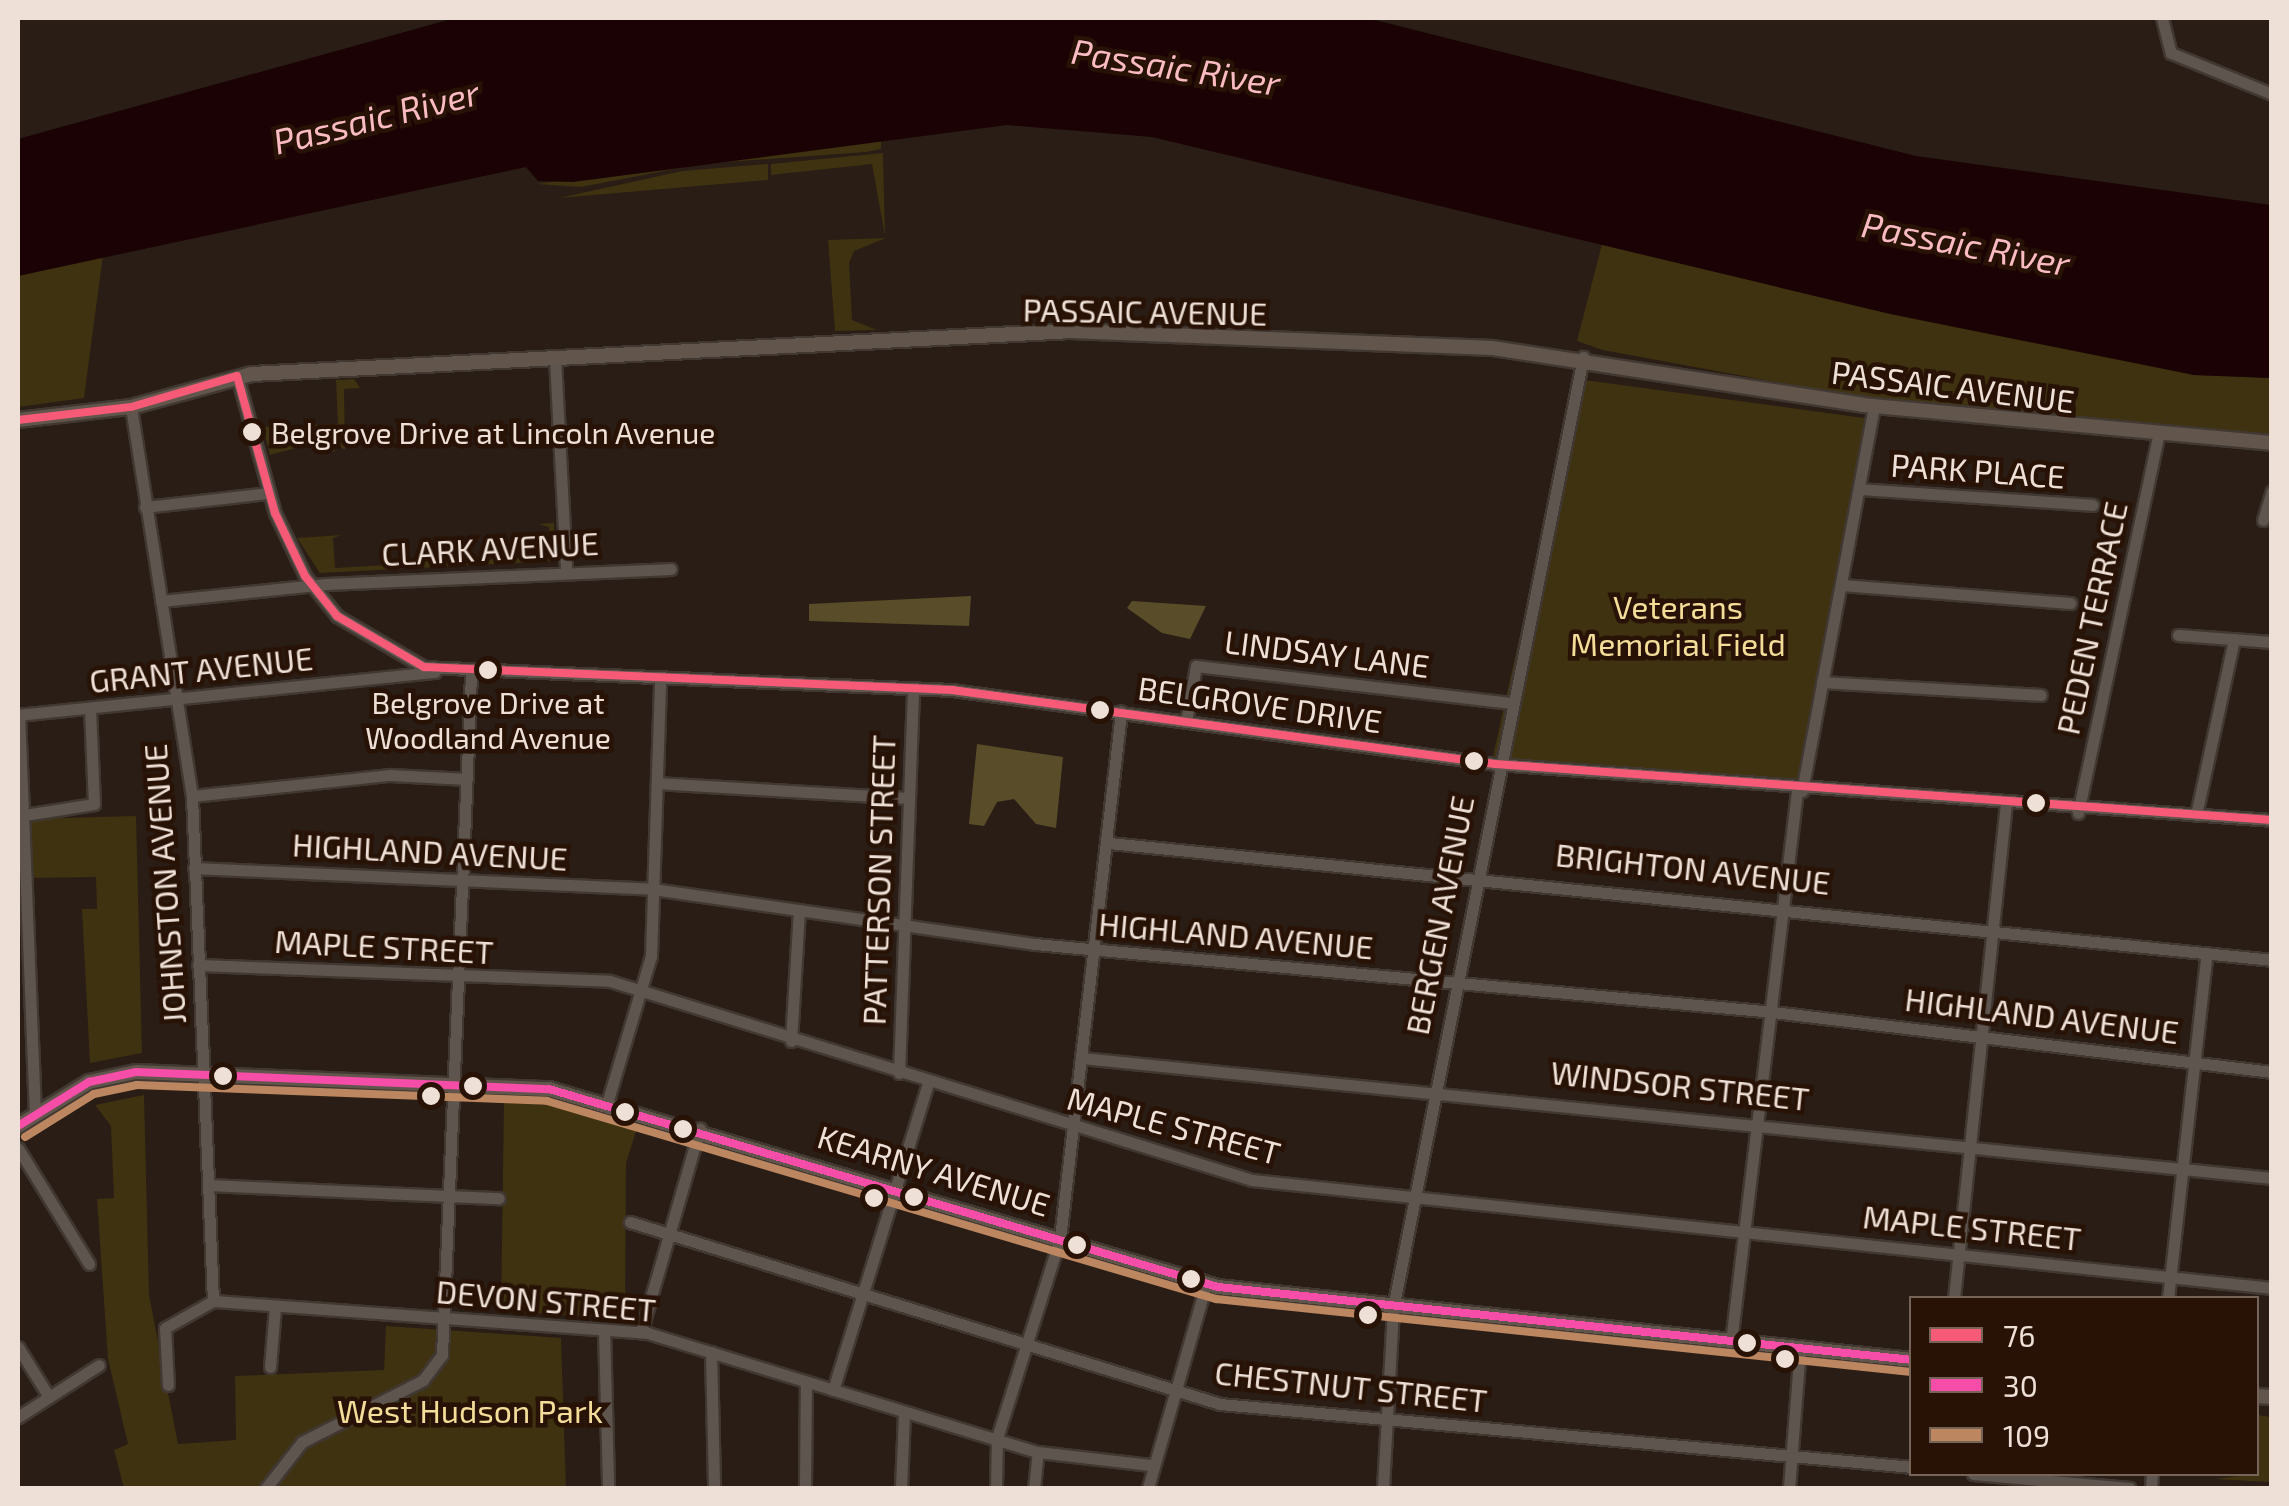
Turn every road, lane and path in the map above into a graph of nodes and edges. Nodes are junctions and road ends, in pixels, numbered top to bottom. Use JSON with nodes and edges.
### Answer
{"nodes":[{"id":1,"x":2162,"y":18,"type":"edge"},
{"id":2,"x":2272,"y":94,"type":"edge"},
{"id":3,"x":1583,"y":357,"type":"junction"},
{"id":4,"x":555,"y":358,"type":"junction"},
{"id":5,"x":237,"y":376,"type":"junction"},
{"id":6,"x":131,"y":406,"type":"junction"},
{"id":7,"x":1874,"y":406,"type":"junction"},
{"id":8,"x":18,"y":420,"type":"edge"},
{"id":9,"x":2158,"y":436,"type":"junction"},
{"id":10,"x":2272,"y":443,"type":"edge"},
{"id":11,"x":1859,"y":489,"type":"junction"},
{"id":12,"x":2272,"y":491,"type":"edge"},
{"id":13,"x":268,"y":494,"type":"junction"},
{"id":14,"x":2092,"y":506,"type":"dead end"},
{"id":15,"x":145,"y":507,"type":"junction"},
{"id":16,"x":2262,"y":520,"type":"dead end"},
{"id":17,"x":671,"y":569,"type":"dead end"},
{"id":18,"x":566,"y":571,"type":"junction"},
{"id":19,"x":1841,"y":584,"type":"junction"},
{"id":20,"x":311,"y":585,"type":"junction"},
{"id":21,"x":161,"y":602,"type":"junction"},
{"id":22,"x":2070,"y":603,"type":"dead end"},
{"id":23,"x":2178,"y":635,"type":"dead end"},
{"id":24,"x":2234,"y":638,"type":"junction"},
{"id":25,"x":2272,"y":642,"type":"edge"},
{"id":26,"x":450,"y":671,"type":"junction"},
{"id":27,"x":471,"y":675,"type":"junction"},
{"id":28,"x":660,"y":681,"type":"junction"},
{"id":29,"x":1822,"y":682,"type":"junction"},
{"id":30,"x":913,"y":689,"type":"junction"},
{"id":31,"x":2041,"y":695,"type":"dead end"},
{"id":32,"x":176,"y":698,"type":"junction"},
{"id":33,"x":1508,"y":703,"type":"junction"},
{"id":34,"x":90,"y":708,"type":"junction"},
{"id":35,"x":1121,"y":712,"type":"junction"},
{"id":36,"x":18,"y":715,"type":"edge"},
{"id":37,"x":1186,"y":722,"type":"junction"},
{"id":38,"x":1495,"y":764,"type":"junction"},
{"id":39,"x":467,"y":778,"type":"junction"},
{"id":40,"x":657,"y":783,"type":"junction"},
{"id":41,"x":1799,"y":791,"type":"junction"},
{"id":42,"x":192,"y":796,"type":"junction"},
{"id":43,"x":908,"y":798,"type":"junction"},
{"id":44,"x":2006,"y":806,"type":"junction"},
{"id":45,"x":2078,"y":813,"type":"junction"},
{"id":46,"x":2196,"y":815,"type":"junction"},
{"id":47,"x":18,"y":816,"type":"edge"},
{"id":48,"x":2272,"y":820,"type":"edge"},
{"id":49,"x":1109,"y":842,"type":"junction"},
{"id":50,"x":194,"y":868,"type":"junction"},
{"id":51,"x":1474,"y":874,"type":"junction"},
{"id":52,"x":462,"y":880,"type":"junction"},
{"id":53,"x":653,"y":889,"type":"junction"},
{"id":54,"x":1785,"y":905,"type":"junction"},
{"id":55,"x":799,"y":910,"type":"junction"},
{"id":56,"x":905,"y":920,"type":"junction"},
{"id":57,"x":21,"y":922,"type":"edge"},
{"id":58,"x":1994,"y":926,"type":"junction"},
{"id":59,"x":1096,"y":950,"type":"junction"},
{"id":60,"x":2207,"y":952,"type":"junction"},
{"id":61,"x":2272,"y":960,"type":"edge"},
{"id":62,"x":198,"y":965,"type":"junction"},
{"id":63,"x":458,"y":978,"type":"junction"},
{"id":64,"x":1454,"y":981,"type":"junction"},
{"id":65,"x":641,"y":992,"type":"junction"},
{"id":66,"x":1773,"y":1012,"type":"junction"},
{"id":67,"x":23,"y":1032,"type":"edge"},
{"id":68,"x":1983,"y":1035,"type":"junction"},
{"id":69,"x":790,"y":1040,"type":"junction"},
{"id":70,"x":1082,"y":1058,"type":"junction"},
{"id":71,"x":2193,"y":1060,"type":"junction"},
{"id":72,"x":203,"y":1072,"type":"junction"},
{"id":73,"x":2272,"y":1072,"type":"edge"},
{"id":74,"x":898,"y":1073,"type":"junction"},
{"id":75,"x":454,"y":1084,"type":"junction"},
{"id":76,"x":928,"y":1084,"type":"junction"},
{"id":77,"x":1435,"y":1088,"type":"junction"},
{"id":78,"x":608,"y":1100,"type":"junction"},
{"id":79,"x":36,"y":1115,"type":"junction"},
{"id":80,"x":1761,"y":1120,"type":"junction"},
{"id":81,"x":18,"y":1126,"type":"edge"},
{"id":82,"x":700,"y":1128,"type":"junction"},
{"id":83,"x":1074,"y":1128,"type":"junction"},
{"id":84,"x":1971,"y":1145,"type":"junction"},
{"id":85,"x":18,"y":1148,"type":"edge"},
{"id":86,"x":2183,"y":1168,"type":"junction"},
{"id":87,"x":2272,"y":1178,"type":"edge"},
{"id":88,"x":208,"y":1185,"type":"junction"},
{"id":89,"x":892,"y":1186,"type":"junction"},
{"id":90,"x":450,"y":1196,"type":"junction"},
{"id":91,"x":499,"y":1198,"type":"dead end"},
{"id":92,"x":1413,"y":1198,"type":"junction"},
{"id":93,"x":630,"y":1222,"type":"dead end"},
{"id":94,"x":1748,"y":1229,"type":"junction"},
{"id":95,"x":670,"y":1234,"type":"junction"},
{"id":96,"x":1060,"y":1238,"type":"junction"},
{"id":97,"x":1958,"y":1254,"type":"junction"},
{"id":98,"x":89,"y":1264,"type":"dead end"},
{"id":99,"x":2171,"y":1274,"type":"junction"},
{"id":100,"x":1206,"y":1284,"type":"junction"},
{"id":101,"x":2272,"y":1288,"type":"edge"},
{"id":102,"x":861,"y":1294,"type":"junction"},
{"id":103,"x":1954,"y":1296,"type":"edge"},
{"id":104,"x":2168,"y":1296,"type":"edge"},
{"id":105,"x":213,"y":1300,"type":"junction"},
{"id":106,"x":275,"y":1307,"type":"junction"},
{"id":107,"x":1392,"y":1308,"type":"junction"},
{"id":108,"x":445,"y":1318,"type":"junction"},
{"id":109,"x":604,"y":1330,"type":"junction"},
{"id":110,"x":641,"y":1332,"type":"junction"},
{"id":111,"x":1731,"y":1342,"type":"junction"},
{"id":112,"x":1024,"y":1344,"type":"junction"},
{"id":113,"x":18,"y":1347,"type":"edge"},
{"id":114,"x":1800,"y":1349,"type":"junction"},
{"id":115,"x":711,"y":1352,"type":"junction"},
{"id":116,"x":1909,"y":1360,"type":"edge"},
{"id":117,"x":99,"y":1364,"type":"dead end"},
{"id":118,"x":270,"y":1368,"type":"dead end"},
{"id":119,"x":806,"y":1382,"type":"junction"},
{"id":120,"x":168,"y":1385,"type":"dead end"},
{"id":121,"x":833,"y":1390,"type":"junction"},
{"id":122,"x":1174,"y":1390,"type":"junction"},
{"id":123,"x":49,"y":1396,"type":"junction"},
{"id":124,"x":904,"y":1412,"type":"junction"},
{"id":125,"x":18,"y":1416,"type":"edge"},
{"id":126,"x":1386,"y":1420,"type":"junction"},
{"id":127,"x":997,"y":1438,"type":"junction"},
{"id":128,"x":1038,"y":1452,"type":"junction"},
{"id":129,"x":1792,"y":1457,"type":"junction"},
{"id":130,"x":1150,"y":1465,"type":"junction"},
{"id":131,"x":1909,"y":1467,"type":"edge"},
{"id":132,"x":1995,"y":1476,"type":"edge"},
{"id":133,"x":266,"y":1488,"type":"edge"},
{"id":134,"x":608,"y":1488,"type":"edge"},
{"id":135,"x":714,"y":1488,"type":"edge"},
{"id":136,"x":805,"y":1488,"type":"edge"},
{"id":137,"x":901,"y":1488,"type":"edge"},
{"id":138,"x":996,"y":1488,"type":"edge"},
{"id":139,"x":1034,"y":1488,"type":"edge"},
{"id":140,"x":1148,"y":1488,"type":"edge"},
{"id":141,"x":1383,"y":1488,"type":"edge"},
{"id":142,"x":1789,"y":1488,"type":"edge"},
{"id":143,"x":2128,"y":1488,"type":"edge"}],
"edges":[{"from":1,"to":2,"type":"street"},
{"from":3,"to":4,"type":"main road","name":"PASSAIC AVENUE"},
{"from":3,"to":7,"type":"main road","name":"PASSAIC AVENUE"},
{"from":3,"to":33,"type":"street","name":"BERGEN AVENUE"},
{"from":4,"to":5,"type":"main road","name":"PASSAIC AVENUE"},
{"from":4,"to":18,"type":"street"},
{"from":5,"to":6,"type":"main road","name":"PASSAIC AVENUE"},
{"from":5,"to":13,"type":"street","name":"BELGROVE DRIVE"},
{"from":6,"to":8,"type":"main road","name":"PASSAIC AVENUE"},
{"from":6,"to":15,"type":"street","name":"JOHNSTON AVENUE"},
{"from":7,"to":9,"type":"main road","name":"PASSAIC AVENUE"},
{"from":7,"to":11,"type":"street"},
{"from":9,"to":10,"type":"main road","name":"PASSAIC AVENUE"},
{"from":9,"to":45,"type":"street","name":"PEDEN TERRACE"},
{"from":11,"to":14,"type":"street","name":"PARK PLACE"},
{"from":11,"to":19,"type":"street"},
{"from":12,"to":16,"type":"street"},
{"from":13,"to":15,"type":"street"},
{"from":13,"to":20,"type":"street","name":"BELGROVE DRIVE"},
{"from":15,"to":21,"type":"street","name":"JOHNSTON AVENUE"},
{"from":17,"to":18,"type":"street","name":"CLARK AVENUE"},
{"from":18,"to":20,"type":"street","name":"CLARK AVENUE"},
{"from":19,"to":22,"type":"street"},
{"from":19,"to":29,"type":"street"},
{"from":20,"to":21,"type":"street","name":"CLARK AVENUE"},
{"from":20,"to":26,"type":"street","name":"BELGROVE DRIVE"},
{"from":21,"to":32,"type":"street","name":"JOHNSTON AVENUE"},
{"from":23,"to":24,"type":"street"},
{"from":24,"to":25,"type":"street"},
{"from":24,"to":46,"type":"street"},
{"from":26,"to":27,"type":"street","name":"BELGROVE DRIVE"},
{"from":26,"to":32,"type":"street","name":"GRANT AVENUE"},
{"from":27,"to":28,"type":"street","name":"BELGROVE DRIVE"},
{"from":27,"to":39,"type":"street"},
{"from":28,"to":30,"type":"street","name":"BELGROVE DRIVE"},
{"from":28,"to":40,"type":"street"},
{"from":29,"to":31,"type":"street"},
{"from":29,"to":41,"type":"street"},
{"from":30,"to":35,"type":"street","name":"BELGROVE DRIVE"},
{"from":30,"to":43,"type":"street","name":"PATTERSON STREET"},
{"from":32,"to":34,"type":"street","name":"GRANT AVENUE"},
{"from":32,"to":42,"type":"street","name":"JOHNSTON AVENUE"},
{"from":33,"to":37,"type":"street","name":"LINDSAY LANE"},
{"from":33,"to":38,"type":"street","name":"BERGEN AVENUE"},
{"from":34,"to":36,"type":"street","name":"GRANT AVENUE"},
{"from":34,"to":47,"type":"street"},
{"from":35,"to":37,"type":"street","name":"BELGROVE DRIVE"},
{"from":35,"to":49,"type":"street"},
{"from":36,"to":47,"type":"street"},
{"from":37,"to":38,"type":"street","name":"BELGROVE DRIVE"},
{"from":38,"to":41,"type":"street","name":"BELGROVE DRIVE"},
{"from":38,"to":51,"type":"street","name":"BERGEN AVENUE"},
{"from":39,"to":42,"type":"street"},
{"from":39,"to":52,"type":"street"},
{"from":40,"to":43,"type":"street"},
{"from":40,"to":53,"type":"street"},
{"from":41,"to":44,"type":"street","name":"BELGROVE DRIVE"},
{"from":41,"to":54,"type":"street"},
{"from":42,"to":50,"type":"street","name":"JOHNSTON AVENUE"},
{"from":43,"to":56,"type":"street","name":"PATTERSON STREET"},
{"from":44,"to":45,"type":"street","name":"BELGROVE DRIVE"},
{"from":44,"to":58,"type":"street"},
{"from":45,"to":46,"type":"street","name":"BELGROVE DRIVE"},
{"from":46,"to":48,"type":"street","name":"BELGROVE DRIVE"},
{"from":47,"to":57,"type":"street"},
{"from":49,"to":51,"type":"street","name":"BRIGHTON AVENUE"},
{"from":49,"to":59,"type":"street"},
{"from":50,"to":52,"type":"street","name":"HIGHLAND AVENUE"},
{"from":50,"to":62,"type":"street","name":"JOHNSTON AVENUE"},
{"from":51,"to":54,"type":"street","name":"BRIGHTON AVENUE"},
{"from":51,"to":64,"type":"street","name":"BERGEN AVENUE"},
{"from":52,"to":53,"type":"street","name":"HIGHLAND AVENUE"},
{"from":52,"to":63,"type":"street"},
{"from":53,"to":55,"type":"street","name":"HIGHLAND AVENUE"},
{"from":53,"to":65,"type":"street"},
{"from":54,"to":58,"type":"street","name":"BRIGHTON AVENUE"},
{"from":54,"to":66,"type":"street"},
{"from":55,"to":56,"type":"street","name":"HIGHLAND AVENUE"},
{"from":55,"to":69,"type":"street"},
{"from":56,"to":59,"type":"street","name":"HIGHLAND AVENUE"},
{"from":56,"to":74,"type":"street","name":"PATTERSON STREET"},
{"from":57,"to":67,"type":"street"},
{"from":58,"to":60,"type":"street","name":"BRIGHTON AVENUE"},
{"from":58,"to":68,"type":"street"},
{"from":59,"to":64,"type":"street","name":"HIGHLAND AVENUE"},
{"from":59,"to":70,"type":"street"},
{"from":60,"to":61,"type":"street","name":"BRIGHTON AVENUE"},
{"from":60,"to":71,"type":"street"},
{"from":62,"to":63,"type":"street","name":"MAPLE STREET"},
{"from":62,"to":72,"type":"street","name":"JOHNSTON AVENUE"},
{"from":63,"to":65,"type":"street","name":"MAPLE STREET"},
{"from":63,"to":75,"type":"street"},
{"from":64,"to":66,"type":"street","name":"HIGHLAND AVENUE"},
{"from":64,"to":77,"type":"street","name":"BERGEN AVENUE"},
{"from":65,"to":69,"type":"street","name":"MAPLE STREET"},
{"from":65,"to":78,"type":"street"},
{"from":66,"to":68,"type":"street","name":"HIGHLAND AVENUE"},
{"from":66,"to":80,"type":"street"},
{"from":67,"to":79,"type":"street"},
{"from":68,"to":71,"type":"street","name":"HIGHLAND AVENUE"},
{"from":68,"to":84,"type":"street"},
{"from":69,"to":74,"type":"street","name":"MAPLE STREET"},
{"from":70,"to":77,"type":"street","name":"WINDSOR STREET"},
{"from":70,"to":83,"type":"street"},
{"from":71,"to":73,"type":"street","name":"HIGHLAND AVENUE"},
{"from":71,"to":86,"type":"street"},
{"from":72,"to":75,"type":"main road","name":"KEARNY AVENUE"},
{"from":72,"to":79,"type":"main road","name":"KEARNY AVENUE"},
{"from":72,"to":88,"type":"street","name":"JOHNSTON AVENUE"},
{"from":74,"to":76,"type":"street","name":"MAPLE STREET"},
{"from":75,"to":78,"type":"main road","name":"KEARNY AVENUE"},
{"from":75,"to":90,"type":"street"},
{"from":76,"to":83,"type":"street","name":"MAPLE STREET"},
{"from":76,"to":89,"type":"street"},
{"from":77,"to":80,"type":"street","name":"WINDSOR STREET"},
{"from":77,"to":92,"type":"street","name":"BERGEN AVENUE"},
{"from":78,"to":82,"type":"main road","name":"KEARNY AVENUE"},
{"from":79,"to":81,"type":"main road","name":"KEARNY AVENUE"},
{"from":80,"to":84,"type":"street","name":"WINDSOR STREET"},
{"from":80,"to":94,"type":"street"},
{"from":82,"to":89,"type":"main road","name":"KEARNY AVENUE"},
{"from":82,"to":95,"type":"street"},
{"from":83,"to":92,"type":"street","name":"MAPLE STREET"},
{"from":83,"to":96,"type":"street"},
{"from":84,"to":86,"type":"street","name":"WINDSOR STREET"},
{"from":84,"to":97,"type":"street"},
{"from":85,"to":98,"type":"street"},
{"from":86,"to":87,"type":"street","name":"WINDSOR STREET"},
{"from":86,"to":99,"type":"street"},
{"from":88,"to":90,"type":"street"},
{"from":88,"to":105,"type":"street","name":"JOHNSTON AVENUE"},
{"from":89,"to":96,"type":"main road","name":"KEARNY AVENUE"},
{"from":89,"to":102,"type":"street"},
{"from":90,"to":91,"type":"street"},
{"from":90,"to":108,"type":"street"},
{"from":92,"to":94,"type":"street","name":"MAPLE STREET"},
{"from":92,"to":107,"type":"street","name":"BERGEN AVENUE"},
{"from":93,"to":95,"type":"street","name":"CHESTNUT STREET"},
{"from":94,"to":97,"type":"street","name":"MAPLE STREET"},
{"from":94,"to":111,"type":"street"},
{"from":95,"to":102,"type":"street","name":"CHESTNUT STREET"},
{"from":95,"to":110,"type":"street"},
{"from":96,"to":100,"type":"main road","name":"KEARNY AVENUE"},
{"from":96,"to":112,"type":"street"},
{"from":97,"to":99,"type":"street","name":"MAPLE STREET"},
{"from":97,"to":103,"type":"street"},
{"from":99,"to":101,"type":"street","name":"MAPLE STREET"},
{"from":99,"to":104,"type":"street"},
{"from":100,"to":107,"type":"main road","name":"KEARNY AVENUE"},
{"from":100,"to":122,"type":"street"},
{"from":102,"to":112,"type":"street","name":"CHESTNUT STREET"},
{"from":102,"to":121,"type":"street"},
{"from":105,"to":106,"type":"street","name":"DEVON STREET"},
{"from":105,"to":120,"type":"street"},
{"from":106,"to":108,"type":"street","name":"DEVON STREET"},
{"from":106,"to":118,"type":"street"},
{"from":107,"to":111,"type":"main road","name":"KEARNY AVENUE"},
{"from":107,"to":126,"type":"street","name":"BERGEN AVENUE"},
{"from":108,"to":109,"type":"street","name":"DEVON STREET"},
{"from":108,"to":133,"type":"street"},
{"from":109,"to":110,"type":"street","name":"DEVON STREET"},
{"from":109,"to":134,"type":"street"},
{"from":110,"to":115,"type":"street","name":"DEVON STREET"},
{"from":111,"to":114,"type":"main road","name":"KEARNY AVENUE"},
{"from":112,"to":122,"type":"street","name":"CHESTNUT STREET"},
{"from":112,"to":127,"type":"street"},
{"from":113,"to":123,"type":"street"},
{"from":114,"to":116,"type":"main road","name":"KEARNY AVENUE"},
{"from":114,"to":129,"type":"street"},
{"from":115,"to":119,"type":"street","name":"DEVON STREET"},
{"from":115,"to":135,"type":"street"},
{"from":117,"to":123,"type":"street"},
{"from":119,"to":121,"type":"street","name":"DEVON STREET"},
{"from":119,"to":136,"type":"street"},
{"from":121,"to":124,"type":"street","name":"DEVON STREET"},
{"from":122,"to":126,"type":"street","name":"CHESTNUT STREET"},
{"from":122,"to":130,"type":"street"},
{"from":123,"to":125,"type":"street"},
{"from":124,"to":127,"type":"street","name":"DEVON STREET"},
{"from":124,"to":137,"type":"street"},
{"from":126,"to":129,"type":"street","name":"CHESTNUT STREET"},
{"from":126,"to":141,"type":"street","name":"BERGEN AVENUE"},
{"from":127,"to":128,"type":"street","name":"DEVON STREET"},
{"from":127,"to":138,"type":"street"},
{"from":128,"to":130,"type":"street","name":"DEVON STREET"},
{"from":128,"to":139,"type":"street"},
{"from":129,"to":131,"type":"street","name":"CHESTNUT STREET"},
{"from":129,"to":142,"type":"street"},
{"from":130,"to":140,"type":"street"},
{"from":132,"to":143,"type":"street"}]}
